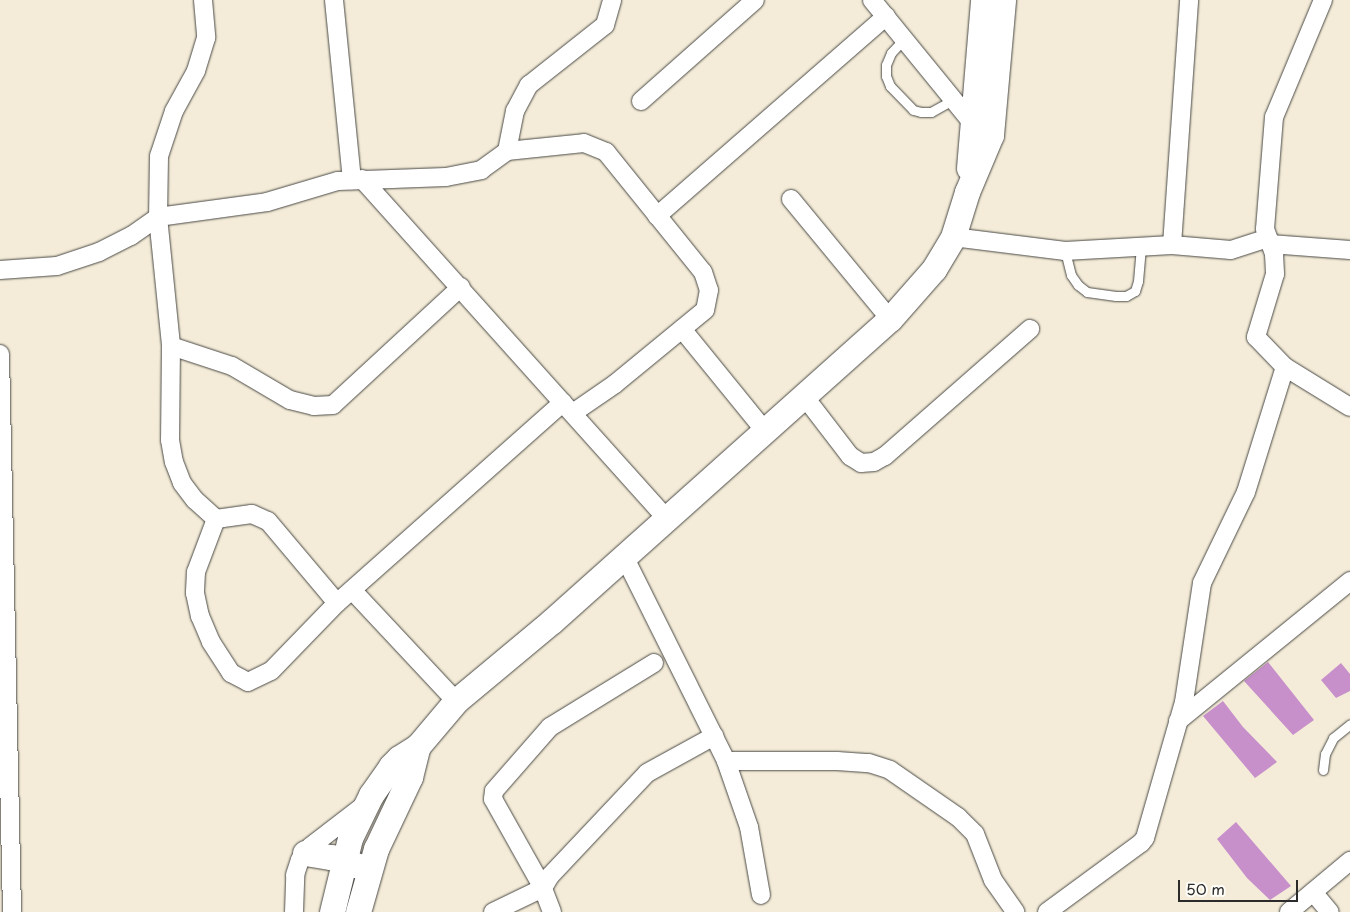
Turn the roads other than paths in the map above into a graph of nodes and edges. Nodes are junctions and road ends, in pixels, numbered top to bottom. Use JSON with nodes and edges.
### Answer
{"nodes":[{"id":1,"x":203,"y":0,"type":"edge"},
{"id":2,"x":334,"y":0,"type":"edge"},
{"id":3,"x":612,"y":0,"type":"edge"},
{"id":4,"x":755,"y":0,"type":"edge"},
{"id":5,"x":872,"y":0,"type":"edge"},
{"id":6,"x":982,"y":0,"type":"edge"},
{"id":7,"x":1002,"y":0,"type":"edge"},
{"id":8,"x":1189,"y":0,"type":"edge"},
{"id":9,"x":1323,"y":0,"type":"edge"},
{"id":10,"x":886,"y":16,"type":"junction"},
{"id":11,"x":904,"y":39,"type":"junction"},
{"id":12,"x":953,"y":100,"type":"junction"},
{"id":13,"x":640,"y":101,"type":"dead end"},
{"id":14,"x":973,"y":124,"type":"junction"},
{"id":15,"x":507,"y":151,"type":"junction"},
{"id":16,"x":357,"y":179,"type":"junction"},
{"id":17,"x":967,"y":192,"type":"junction"},
{"id":18,"x":791,"y":198,"type":"dead end"},
{"id":19,"x":657,"y":216,"type":"junction"},
{"id":20,"x":158,"y":217,"type":"junction"},
{"id":21,"x":953,"y":237,"type":"junction"},
{"id":22,"x":1269,"y":241,"type":"junction"},
{"id":23,"x":1172,"y":246,"type":"junction"},
{"id":24,"x":1140,"y":248,"type":"junction"},
{"id":25,"x":1350,"y":250,"type":"edge"},
{"id":26,"x":1065,"y":251,"type":"junction"},
{"id":27,"x":0,"y":270,"type":"edge"},
{"id":28,"x":461,"y":288,"type":"junction"},
{"id":29,"x":890,"y":319,"type":"junction"},
{"id":30,"x":682,"y":329,"type":"junction"},
{"id":31,"x":1030,"y":329,"type":"dead end"},
{"id":32,"x":171,"y":346,"type":"junction"},
{"id":33,"x":0,"y":354,"type":"edge"},
{"id":34,"x":1285,"y":367,"type":"junction"},
{"id":35,"x":804,"y":396,"type":"junction"},
{"id":36,"x":1350,"y":407,"type":"edge"},
{"id":37,"x":568,"y":408,"type":"junction"},
{"id":38,"x":765,"y":431,"type":"junction"},
{"id":39,"x":216,"y":519,"type":"junction"},
{"id":40,"x":667,"y":519,"type":"junction"},
{"id":41,"x":624,"y":556,"type":"junction"},
{"id":42,"x":1350,"y":581,"type":"edge"},
{"id":43,"x":352,"y":590,"type":"junction"},
{"id":44,"x":337,"y":603,"type":"junction"},
{"id":45,"x":654,"y":663,"type":"dead end"},
{"id":46,"x":456,"y":700,"type":"junction"},
{"id":47,"x":1178,"y":721,"type":"junction"},
{"id":48,"x":1350,"y":724,"type":"edge"},
{"id":49,"x":4,"y":728,"type":"edge"},
{"id":50,"x":714,"y":736,"type":"junction"},
{"id":51,"x":418,"y":746,"type":"junction"},
{"id":52,"x":726,"y":761,"type":"junction"},
{"id":53,"x":1323,"y":770,"type":"dead end"},
{"id":54,"x":367,"y":804,"type":"junction"},
{"id":55,"x":305,"y":854,"type":"junction"},
{"id":56,"x":344,"y":861,"type":"junction"},
{"id":57,"x":1350,"y":861,"type":"edge"},
{"id":58,"x":369,"y":870,"type":"junction"},
{"id":59,"x":543,"y":888,"type":"junction"},
{"id":60,"x":1313,"y":892,"type":"junction"},
{"id":61,"x":761,"y":895,"type":"dead end"},
{"id":62,"x":12,"y":912,"type":"edge"},
{"id":63,"x":294,"y":912,"type":"edge"},
{"id":64,"x":332,"y":912,"type":"edge"},
{"id":65,"x":358,"y":912,"type":"edge"},
{"id":66,"x":493,"y":912,"type":"edge"},
{"id":67,"x":552,"y":912,"type":"edge"},
{"id":68,"x":1015,"y":912,"type":"edge"},
{"id":69,"x":1047,"y":912,"type":"edge"},
{"id":70,"x":1289,"y":912,"type":"edge"},
{"id":71,"x":1330,"y":912,"type":"edge"}],
"edges":[{"from":1,"to":20,"type":"street"},
{"from":2,"to":16,"type":"street"},
{"from":3,"to":15,"type":"street"},
{"from":4,"to":13,"type":"street"},
{"from":5,"to":10,"type":"street"},
{"from":6,"to":14,"type":"street"},
{"from":7,"to":17,"type":"street"},
{"from":8,"to":23,"type":"street"},
{"from":9,"to":22,"type":"street"},
{"from":10,"to":11,"type":"street"},
{"from":10,"to":19,"type":"street"},
{"from":11,"to":12,"type":"street"},
{"from":11,"to":12,"type":"lane"},
{"from":12,"to":14,"type":"street"},
{"from":14,"to":17,"type":"street"},
{"from":15,"to":16,"type":"street"},
{"from":15,"to":19,"type":"street"},
{"from":16,"to":20,"type":"street"},
{"from":16,"to":28,"type":"street"},
{"from":17,"to":21,"type":"street"},
{"from":18,"to":29,"type":"street"},
{"from":19,"to":30,"type":"street"},
{"from":20,"to":27,"type":"street"},
{"from":20,"to":32,"type":"street"},
{"from":21,"to":26,"type":"street"},
{"from":21,"to":29,"type":"street"},
{"from":22,"to":23,"type":"street"},
{"from":22,"to":25,"type":"street"},
{"from":22,"to":34,"type":"street"},
{"from":23,"to":24,"type":"street"},
{"from":24,"to":26,"type":"street"},
{"from":24,"to":26,"type":"lane"},
{"from":28,"to":32,"type":"street"},
{"from":28,"to":37,"type":"street"},
{"from":29,"to":35,"type":"street"},
{"from":30,"to":37,"type":"street"},
{"from":30,"to":38,"type":"street"},
{"from":31,"to":35,"type":"street"},
{"from":32,"to":39,"type":"street"},
{"from":33,"to":49,"type":"street"},
{"from":34,"to":36,"type":"street"},
{"from":34,"to":47,"type":"street"},
{"from":35,"to":38,"type":"street"},
{"from":37,"to":40,"type":"street"},
{"from":37,"to":43,"type":"street"},
{"from":38,"to":40,"type":"street"},
{"from":39,"to":44,"type":"street"},
{"from":39,"to":44,"type":"street"},
{"from":40,"to":41,"type":"street"},
{"from":41,"to":46,"type":"street"},
{"from":41,"to":50,"type":"street"},
{"from":42,"to":47,"type":"street"},
{"from":43,"to":44,"type":"street"},
{"from":43,"to":46,"type":"street"},
{"from":45,"to":59,"type":"street"},
{"from":46,"to":51,"type":"street"},
{"from":47,"to":69,"type":"street"},
{"from":48,"to":53,"type":"lane"},
{"from":49,"to":62,"type":"street"},
{"from":50,"to":52,"type":"street"},
{"from":50,"to":59,"type":"street"},
{"from":51,"to":54,"type":"street"},
{"from":51,"to":58,"type":"street"},
{"from":52,"to":61,"type":"street"},
{"from":52,"to":68,"type":"street"},
{"from":54,"to":55,"type":"street"},
{"from":54,"to":56,"type":"street"},
{"from":55,"to":56,"type":"street"},
{"from":55,"to":63,"type":"street"},
{"from":56,"to":58,"type":"street"},
{"from":56,"to":64,"type":"street"},
{"from":57,"to":60,"type":"street"},
{"from":58,"to":65,"type":"street"},
{"from":59,"to":66,"type":"street"},
{"from":59,"to":67,"type":"street"},
{"from":60,"to":70,"type":"street"},
{"from":60,"to":71,"type":"street"}]}
